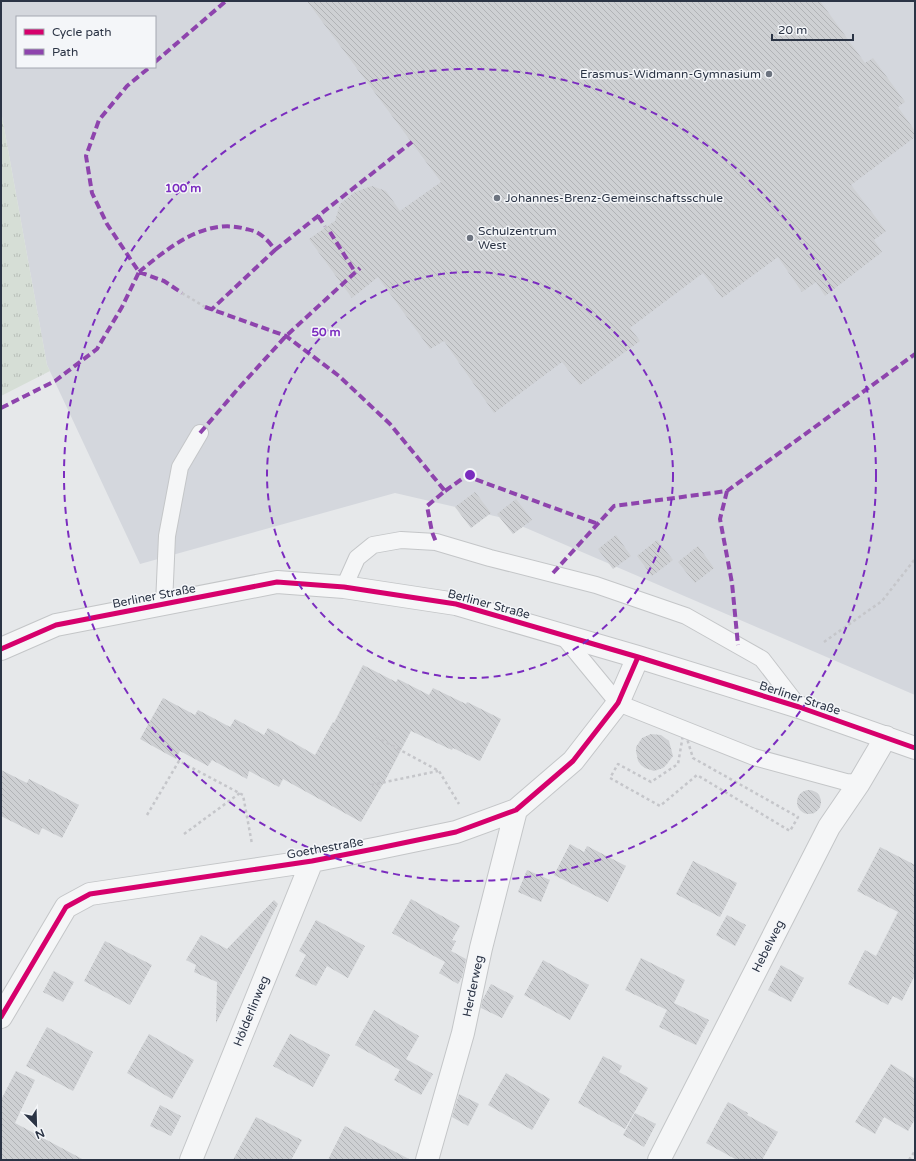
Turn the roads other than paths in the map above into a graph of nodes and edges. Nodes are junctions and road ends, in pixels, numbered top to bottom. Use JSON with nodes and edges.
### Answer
{"nodes":[{"id":1,"x":200,"y":433,"type":"dead end"},
{"id":2,"x":344,"y":587,"type":"junction"},
{"id":3,"x":164,"y":604,"type":"junction"},
{"id":4,"x":562,"y":635,"type":"junction"},
{"id":5,"x":1,"y":648,"type":"edge"},
{"id":6,"x":638,"y":657,"type":"junction"},
{"id":7,"x":618,"y":703,"type":"junction"},
{"id":8,"x":799,"y":707,"type":"junction"},
{"id":9,"x":886,"y":737,"type":"junction"},
{"id":10,"x":915,"y":748,"type":"edge"},
{"id":11,"x":859,"y":783,"type":"junction"},
{"id":12,"x":516,"y":810,"type":"junction"},
{"id":13,"x":312,"y":861,"type":"junction"},
{"id":14,"x":1,"y":1017,"type":"edge"},
{"id":15,"x":191,"y":1160,"type":"edge"},
{"id":16,"x":427,"y":1160,"type":"edge"},
{"id":17,"x":659,"y":1160,"type":"edge"}],
"edges":[{"from":1,"to":3,"type":"lane"},
{"from":2,"to":3,"type":"street","name":"Berliner Straße"},
{"from":2,"to":4,"type":"street","name":"Berliner Straße"},
{"from":2,"to":8,"type":"lane"},
{"from":3,"to":5,"type":"street","name":"Berliner Straße"},
{"from":4,"to":6,"type":"street","name":"Berliner Straße"},
{"from":4,"to":7,"type":"lane"},
{"from":6,"to":7,"type":"street","name":"Goethestraße"},
{"from":6,"to":8,"type":"street","name":"Berliner Straße"},
{"from":7,"to":11,"type":"lane"},
{"from":7,"to":12,"type":"street","name":"Goethestraße"},
{"from":8,"to":9,"type":"street","name":"Berliner Straße"},
{"from":9,"to":10,"type":"street","name":"Berliner Straße"},
{"from":9,"to":11,"type":"street","name":"Hebelweg"},
{"from":11,"to":17,"type":"street","name":"Hebelweg"},
{"from":12,"to":13,"type":"street","name":"Goethestraße"},
{"from":12,"to":16,"type":"street","name":"Herderweg"},
{"from":13,"to":14,"type":"street","name":"Goethestraße"},
{"from":13,"to":15,"type":"street","name":"Hölderlinweg"}]}
